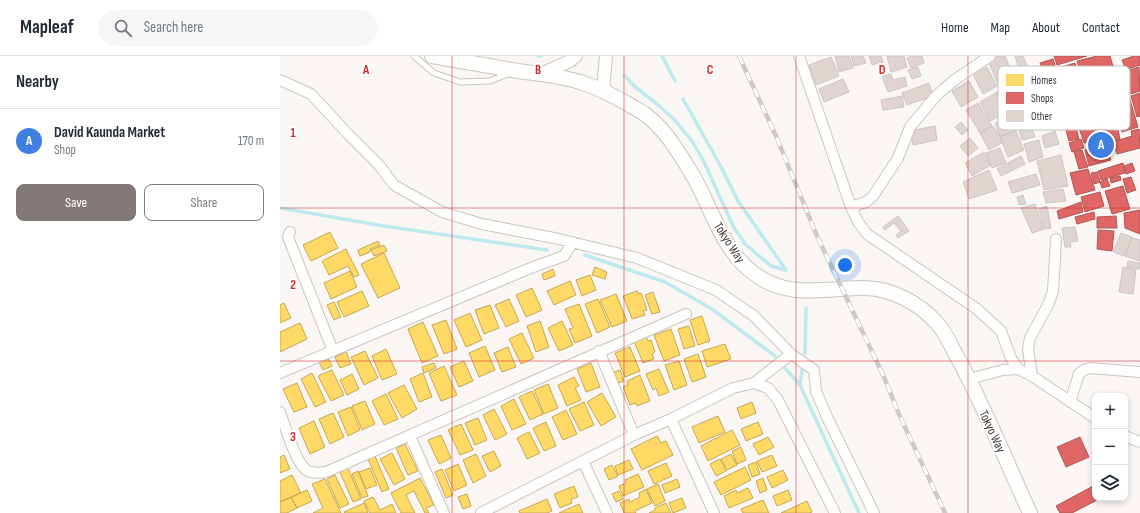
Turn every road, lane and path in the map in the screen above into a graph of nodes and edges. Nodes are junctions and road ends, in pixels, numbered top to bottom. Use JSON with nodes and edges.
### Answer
{"nodes":[{"id":1,"x":414,"y":56,"type":"edge"},
{"id":2,"x":432,"y":56,"type":"edge"},
{"id":3,"x":576,"y":56,"type":"edge"},
{"id":4,"x":606,"y":56,"type":"edge"},
{"id":5,"x":799,"y":56,"type":"edge"},
{"id":6,"x":990,"y":56,"type":"edge"},
{"id":7,"x":517,"y":71,"type":"junction"},
{"id":8,"x":541,"y":74,"type":"junction"},
{"id":9,"x":280,"y":80,"type":"edge"},
{"id":10,"x":603,"y":91,"type":"junction"},
{"id":11,"x":851,"y":207,"type":"junction"},
{"id":12,"x":290,"y":232,"type":"dead end"},
{"id":13,"x":1056,"y":239,"type":"dead end"},
{"id":14,"x":573,"y":242,"type":"junction"},
{"id":15,"x":686,"y":314,"type":"dead end"},
{"id":16,"x":333,"y":351,"type":"junction"},
{"id":17,"x":599,"y":351,"type":"junction"},
{"id":18,"x":791,"y":354,"type":"junction"},
{"id":19,"x":1018,"y":370,"type":"junction"},
{"id":20,"x":1140,"y":372,"type":"edge"},
{"id":21,"x":280,"y":373,"type":"edge"},
{"id":22,"x":1032,"y":376,"type":"junction"},
{"id":23,"x":969,"y":379,"type":"junction"},
{"id":24,"x":754,"y":383,"type":"junction"},
{"id":25,"x":1070,"y":402,"type":"junction"},
{"id":26,"x":280,"y":412,"type":"edge"},
{"id":27,"x":1092,"y":416,"type":"edge"},
{"id":28,"x":671,"y":419,"type":"junction"},
{"id":29,"x":634,"y":435,"type":"junction"},
{"id":30,"x":410,"y":436,"type":"junction"},
{"id":31,"x":1128,"y":437,"type":"edge"},
{"id":32,"x":1140,"y":442,"type":"edge"},
{"id":33,"x":583,"y":461,"type":"junction"},
{"id":34,"x":501,"y":509,"type":"edge"},
{"id":35,"x":444,"y":513,"type":"edge"},
{"id":36,"x":481,"y":513,"type":"edge"},
{"id":37,"x":607,"y":513,"type":"edge"},
{"id":38,"x":714,"y":513,"type":"edge"},
{"id":39,"x":835,"y":513,"type":"edge"},
{"id":40,"x":874,"y":513,"type":"edge"},
{"id":41,"x":1030,"y":513,"type":"edge"}],
"edges":[{"from":1,"to":7,"type":"lane"},
{"from":2,"to":7,"type":"main road","name":"Tokyo Way"},
{"from":3,"to":8,"type":"street"},
{"from":4,"to":10,"type":"street"},
{"from":5,"to":11,"type":"street"},
{"from":6,"to":11,"type":"street"},
{"from":7,"to":8,"type":"main road","name":"Tokyo Way"},
{"from":8,"to":10,"type":"main road","name":"Tokyo Way"},
{"from":9,"to":14,"type":"street"},
{"from":10,"to":23,"type":"main road","name":"Tokyo Way"},
{"from":11,"to":19,"type":"street"},
{"from":12,"to":16,"type":"street"},
{"from":13,"to":22,"type":"street"},
{"from":14,"to":16,"type":"street"},
{"from":14,"to":18,"type":"street"},
{"from":15,"to":17,"type":"street"},
{"from":16,"to":21,"type":"street"},
{"from":17,"to":29,"type":"street"},
{"from":17,"to":30,"type":"street"},
{"from":18,"to":24,"type":"street"},
{"from":18,"to":40,"type":"street"},
{"from":19,"to":22,"type":"street"},
{"from":19,"to":23,"type":"street"},
{"from":20,"to":25,"type":"street"},
{"from":22,"to":25,"type":"street"},
{"from":23,"to":41,"type":"main road","name":"Tokyo Way"},
{"from":24,"to":28,"type":"street"},
{"from":24,"to":39,"type":"street"},
{"from":25,"to":27,"type":"street"},
{"from":26,"to":30,"type":"street"},
{"from":28,"to":29,"type":"street"},
{"from":28,"to":38,"type":"street"},
{"from":29,"to":33,"type":"street"},
{"from":30,"to":35,"type":"street"},
{"from":31,"to":32,"type":"street"},
{"from":33,"to":34,"type":"street"},
{"from":33,"to":37,"type":"street"},
{"from":34,"to":36,"type":"street"}]}
